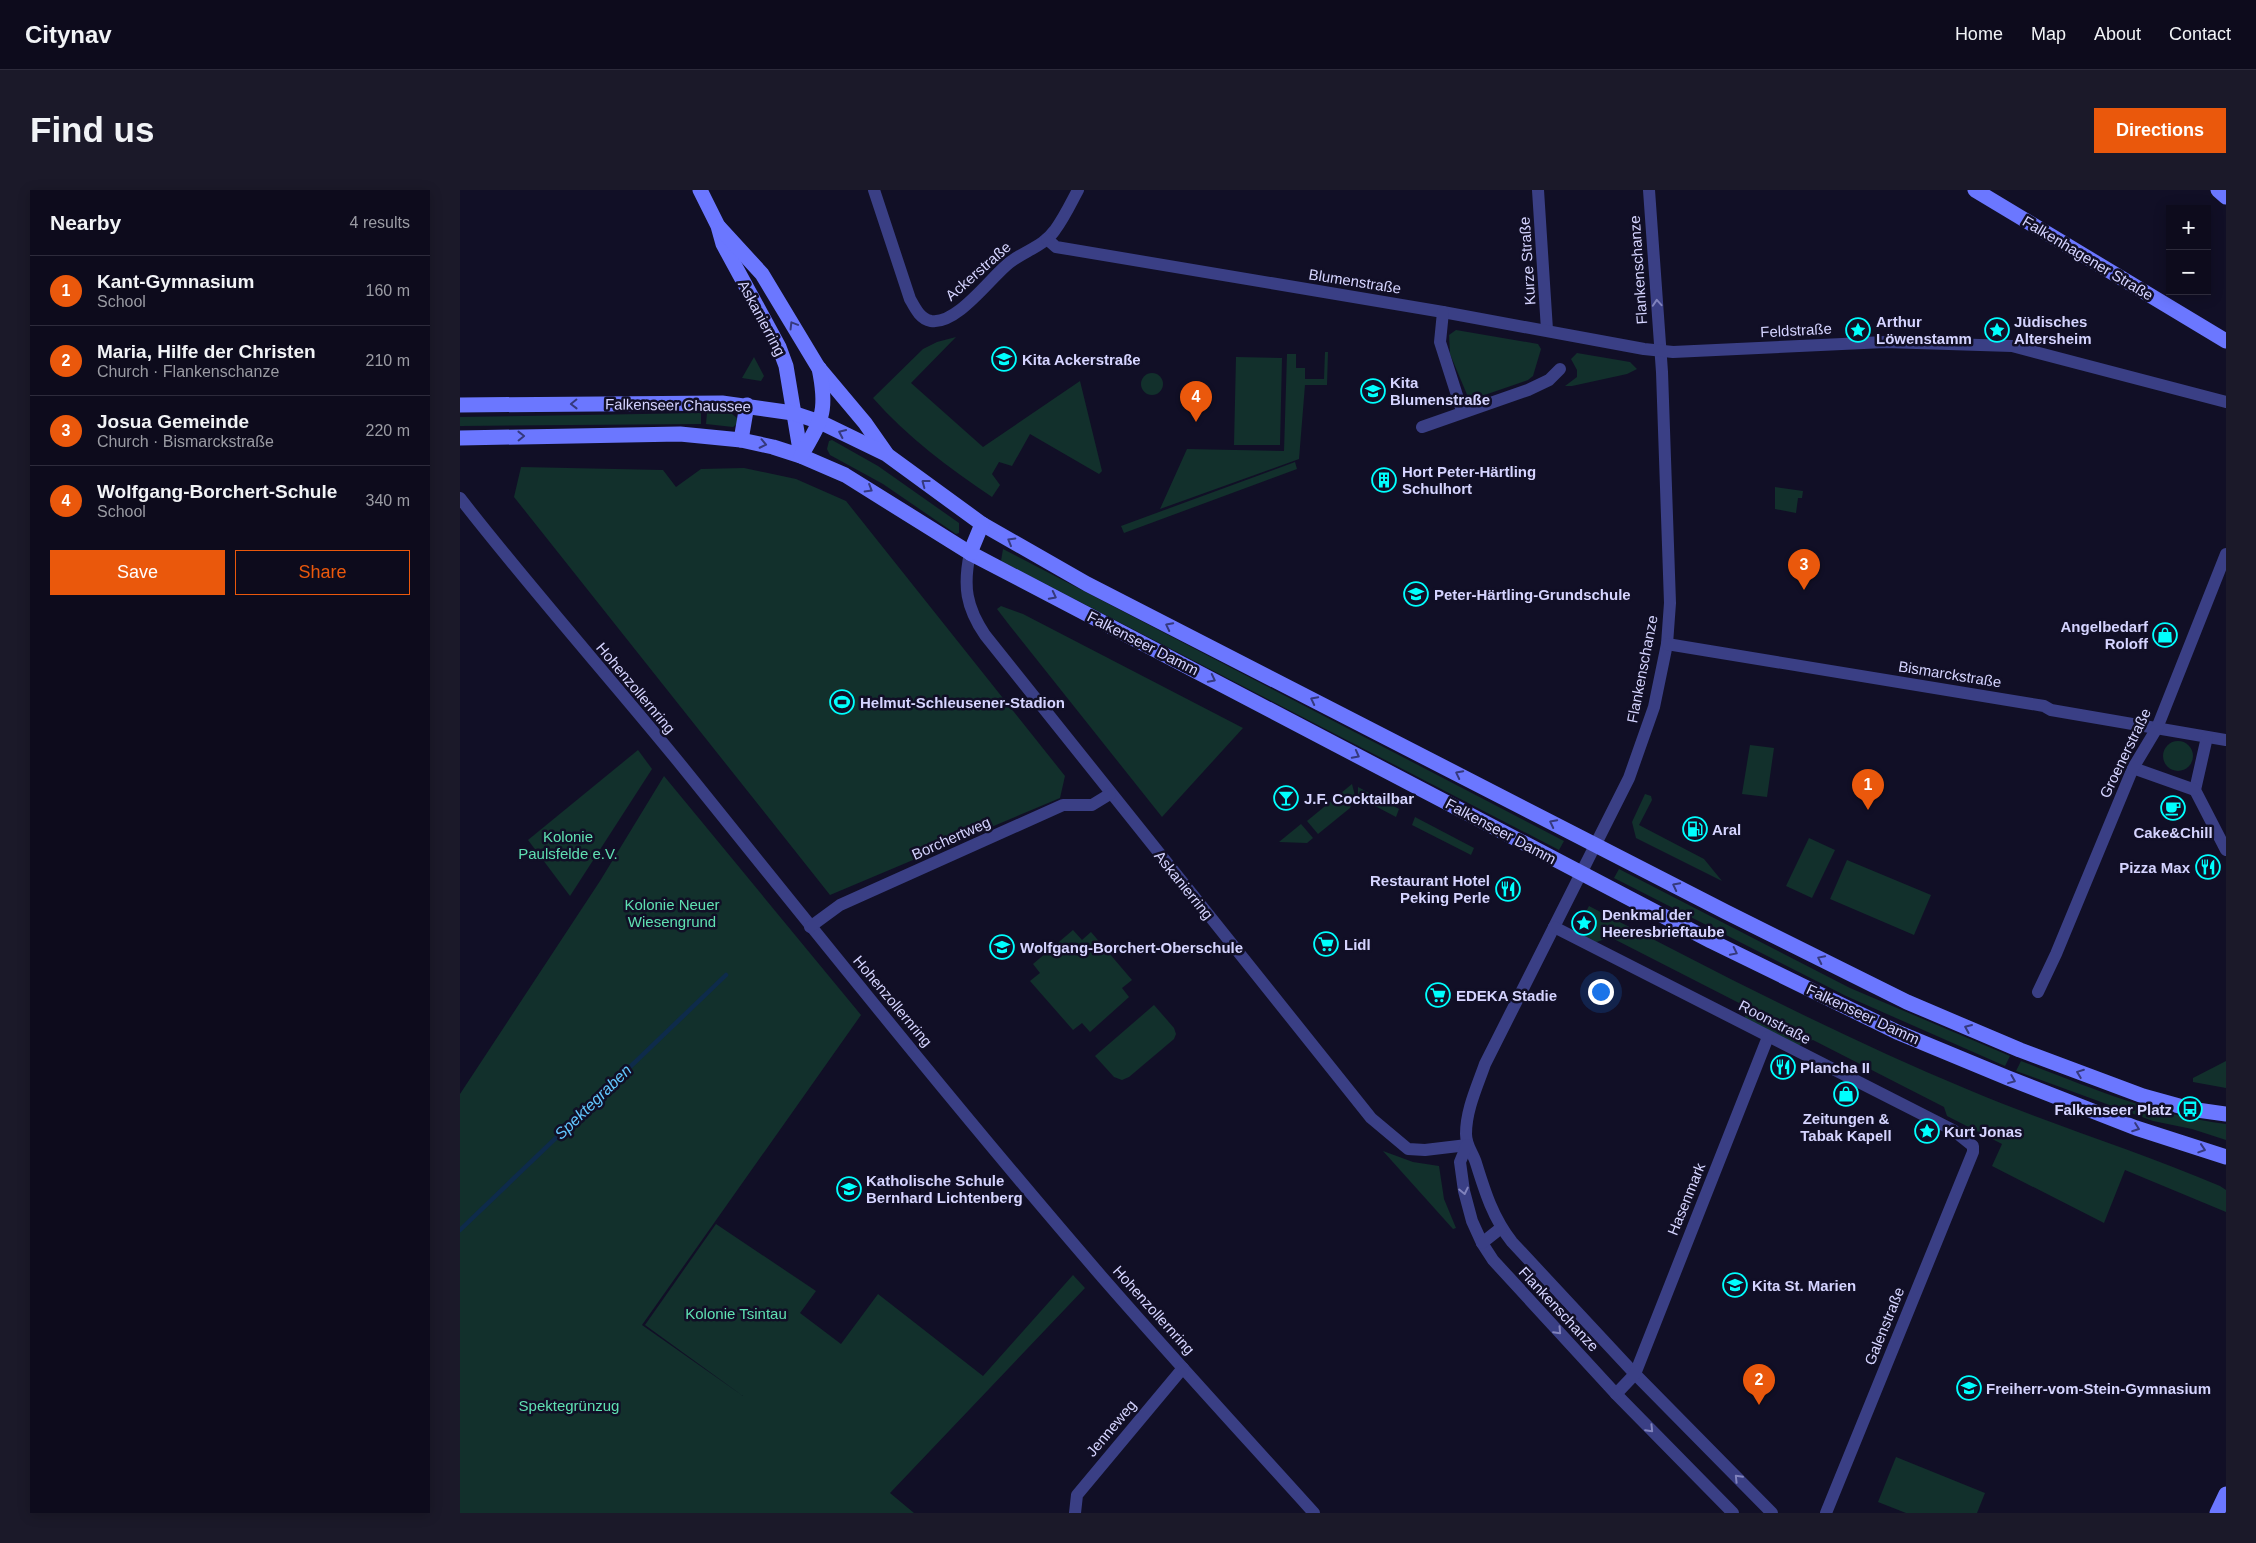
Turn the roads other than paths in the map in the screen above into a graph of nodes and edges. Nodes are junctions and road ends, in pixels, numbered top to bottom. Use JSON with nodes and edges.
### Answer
{"nodes":[{"id":1,"x":700,"y":190,"type":"edge"},
{"id":2,"x":874,"y":190,"type":"edge"},
{"id":3,"x":1078,"y":190,"type":"edge"},
{"id":4,"x":1538,"y":190,"type":"edge"},
{"id":5,"x":1649,"y":190,"type":"edge"},
{"id":6,"x":1975,"y":190,"type":"edge"},
{"id":7,"x":2218,"y":190,"type":"edge"},
{"id":8,"x":2226,"y":197,"type":"edge"},
{"id":9,"x":718,"y":226,"type":"junction"},
{"id":10,"x":1047,"y":239,"type":"junction"},
{"id":11,"x":1443,"y":312,"type":"junction"},
{"id":12,"x":1547,"y":330,"type":"junction"},
{"id":13,"x":2226,"y":341,"type":"edge"},
{"id":14,"x":1661,"y":351,"type":"junction"},
{"id":15,"x":818,"y":367,"type":"junction"},
{"id":16,"x":1560,"y":369,"type":"dead end"},
{"id":17,"x":2226,"y":402,"type":"edge"},
{"id":18,"x":460,"y":405,"type":"edge"},
{"id":19,"x":747,"y":405,"type":"junction"},
{"id":20,"x":1462,"y":411,"type":"junction"},
{"id":21,"x":793,"y":413,"type":"junction"},
{"id":22,"x":820,"y":422,"type":"junction"},
{"id":23,"x":1422,"y":427,"type":"dead end"},
{"id":24,"x":460,"y":438,"type":"edge"},
{"id":25,"x":741,"y":440,"type":"junction"},
{"id":26,"x":886,"y":454,"type":"junction"},
{"id":27,"x":801,"y":456,"type":"junction"},
{"id":28,"x":460,"y":498,"type":"edge"},
{"id":29,"x":982,"y":524,"type":"junction"},
{"id":30,"x":970,"y":553,"type":"junction"},
{"id":31,"x":2226,"y":554,"type":"edge"},
{"id":32,"x":1667,"y":644,"type":"junction"},
{"id":33,"x":2157,"y":728,"type":"junction"},
{"id":34,"x":2208,"y":737,"type":"junction"},
{"id":35,"x":2226,"y":740,"type":"edge"},
{"id":36,"x":2133,"y":768,"type":"junction"},
{"id":37,"x":2195,"y":790,"type":"junction"},
{"id":38,"x":1110,"y":794,"type":"junction"},
{"id":39,"x":1596,"y":845,"type":"junction"},
{"id":40,"x":2226,"y":850,"type":"edge"},
{"id":41,"x":1582,"y":874,"type":"junction"},
{"id":42,"x":810,"y":927,"type":"junction"},
{"id":43,"x":1554,"y":927,"type":"junction"},
{"id":44,"x":2038,"y":992,"type":"dead end"},
{"id":45,"x":1768,"y":1037,"type":"junction"},
{"id":46,"x":2226,"y":1114,"type":"edge"},
{"id":47,"x":1467,"y":1145,"type":"junction"},
{"id":48,"x":1973,"y":1152,"type":"joint"},
{"id":49,"x":2226,"y":1157,"type":"edge"},
{"id":50,"x":1501,"y":1228,"type":"junction"},
{"id":51,"x":1482,"y":1244,"type":"junction"},
{"id":52,"x":1183,"y":1368,"type":"junction"},
{"id":53,"x":1635,"y":1374,"type":"junction"},
{"id":54,"x":1616,"y":1394,"type":"junction"},
{"id":55,"x":2226,"y":1494,"type":"edge"},
{"id":56,"x":1075,"y":1513,"type":"edge"},
{"id":57,"x":1314,"y":1513,"type":"edge"},
{"id":58,"x":1733,"y":1513,"type":"edge"},
{"id":59,"x":1772,"y":1513,"type":"edge"},
{"id":60,"x":1826,"y":1513,"type":"edge"},
{"id":61,"x":2217,"y":1513,"type":"edge"}],
"edges":[{"from":1,"to":9,"type":"main road","name":"Askanierring"},
{"from":2,"to":10,"type":"street","name":"Ackerstraße"},
{"from":3,"to":10,"type":"street","name":"Ackerstraße"},
{"from":4,"to":12,"type":"street","name":"Kurze Straße"},
{"from":14,"to":5,"type":"street","name":"Flankenschanze","one_way":true},
{"from":6,"to":13,"type":"main road","name":"Falkenhagener Straße"},
{"from":7,"to":8,"type":"main road"},
{"from":15,"to":9,"type":"main road","name":"Askanierring","one_way":true},
{"from":9,"to":21,"type":"main road","name":"Askanierring"},
{"from":10,"to":11,"type":"street","name":"Blumenstraße"},
{"from":11,"to":12,"type":"street","name":"Blumenstraße"},
{"from":11,"to":20,"type":"street"},
{"from":12,"to":14,"type":"street","name":"Blumenstraße"},
{"from":14,"to":17,"type":"street","name":"Feldstraße"},
{"from":14,"to":32,"type":"street","name":"Flankenschanze"},
{"from":15,"to":22,"type":"main road","name":"Askanierring"},
{"from":15,"to":26,"type":"main road","name":"Askanierring"},
{"from":16,"to":20,"type":"street"},
{"from":19,"to":18,"type":"main road","name":"Falkenseer Chaussee","one_way":true},
{"from":19,"to":21,"type":"main road","name":"Falkenseer Chaussee"},
{"from":19,"to":25,"type":"main road"},
{"from":20,"to":23,"type":"street"},
{"from":21,"to":22,"type":"main road","name":"Falkenseer Chaussee"},
{"from":21,"to":27,"type":"main road","name":"Askanierring"},
{"from":26,"to":22,"type":"main road","name":"Falkenseer Chaussee","one_way":true},
{"from":22,"to":27,"type":"main road"},
{"from":24,"to":25,"type":"main road","name":"Falkenseer Chaussee","one_way":true},
{"from":25,"to":27,"type":"main road","name":"Falkenseer Chaussee","one_way":true},
{"from":29,"to":26,"type":"main road","name":"Falkenseer Damm","one_way":true},
{"from":27,"to":30,"type":"main road","name":"Falkenseer Damm","one_way":true},
{"from":28,"to":42,"type":"street","name":"Hohenzollernring"},
{"from":29,"to":30,"type":"main road"},
{"from":39,"to":29,"type":"main road","name":"Falkenseer Damm","one_way":true},
{"from":30,"to":38,"type":"street","name":"Askanierring"},
{"from":30,"to":41,"type":"main road","name":"Falkenseer Damm","one_way":true},
{"from":31,"to":33,"type":"street","name":"Groenerstraße"},
{"from":32,"to":33,"type":"street","name":"Bismarckstraße"},
{"from":32,"to":39,"type":"street","name":"Flankenschanze"},
{"from":33,"to":34,"type":"street","name":"Bismarckstraße"},
{"from":33,"to":36,"type":"street","name":"Groenerstraße"},
{"from":34,"to":35,"type":"street","name":"Bismarckstraße"},
{"from":34,"to":37,"type":"street"},
{"from":36,"to":37,"type":"street"},
{"from":36,"to":44,"type":"street","name":"Groenerstraße"},
{"from":37,"to":40,"type":"street"},
{"from":38,"to":42,"type":"street","name":"Borchertweg"},
{"from":38,"to":47,"type":"street","name":"Askanierring"},
{"from":39,"to":41,"type":"street","name":"Flankenschanze"},
{"from":46,"to":39,"type":"main road","name":"Falkenseer Damm","one_way":true},
{"from":41,"to":43,"type":"street","name":"Flankenschanze"},
{"from":41,"to":49,"type":"main road","name":"Falkenseer Damm","one_way":true},
{"from":42,"to":52,"type":"street","name":"Hohenzollernring"},
{"from":43,"to":45,"type":"street","name":"Roonstraße"},
{"from":43,"to":47,"type":"street","name":"Flankenschanze"},
{"from":45,"to":48,"type":"street","name":"Roonstraße"},
{"from":45,"to":53,"type":"street","name":"Hasenmark"},
{"from":47,"to":50,"type":"street","name":"Flankenschanze"},
{"from":47,"to":51,"type":"street","name":"Flankenschanze","one_way":true},
{"from":48,"to":60,"type":"street","name":"Galenstraße"},
{"from":50,"to":51,"type":"street"},
{"from":50,"to":53,"type":"street","name":"Flankenschanze"},
{"from":51,"to":54,"type":"street","name":"Flankenschanze","one_way":true},
{"from":52,"to":56,"type":"street","name":"Jenneweg"},
{"from":52,"to":57,"type":"street","name":"Hohenzollernring"},
{"from":53,"to":54,"type":"street"},
{"from":59,"to":53,"type":"street","name":"Flankenschanze","one_way":true},
{"from":54,"to":58,"type":"street","name":"Flankenschanze","one_way":true},
{"from":55,"to":61,"type":"main road"}]}
